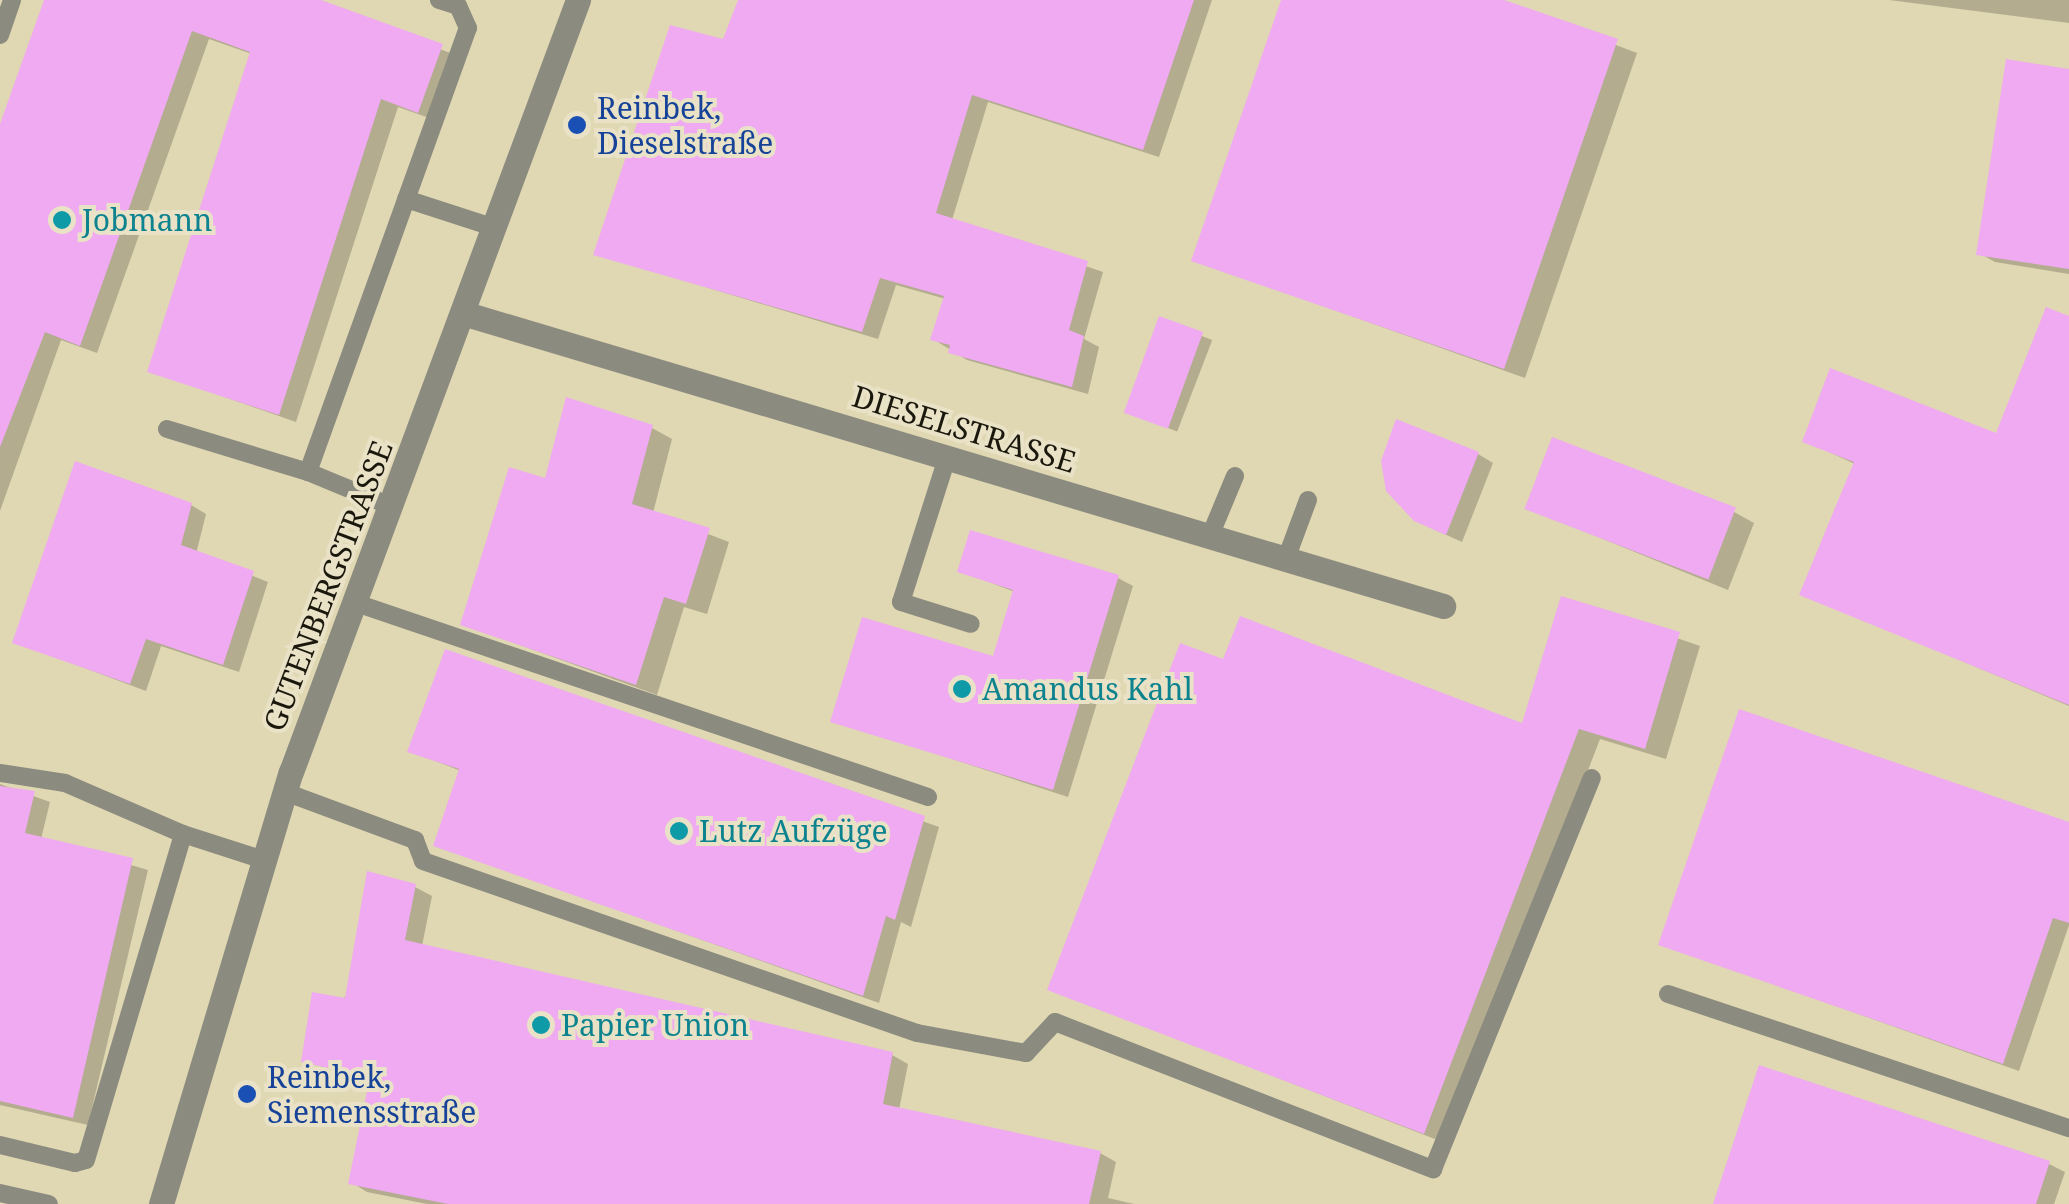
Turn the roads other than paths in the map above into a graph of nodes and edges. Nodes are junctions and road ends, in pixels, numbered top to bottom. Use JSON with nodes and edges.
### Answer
{"nodes":[{"id":1,"x":12,"y":0,"type":"edge"},
{"id":2,"x":440,"y":0,"type":"edge"},
{"id":3,"x":578,"y":0,"type":"edge"},
{"id":4,"x":0,"y":35,"type":"edge"},
{"id":5,"x":406,"y":199,"type":"junction"},
{"id":6,"x":495,"y":228,"type":"junction"},
{"id":7,"x":466,"y":314,"type":"junction"},
{"id":8,"x":167,"y":429,"type":"dead end"},
{"id":9,"x":946,"y":458,"type":"junction"},
{"id":10,"x":308,"y":472,"type":"junction"},
{"id":11,"x":1235,"y":476,"type":"dead end"},
{"id":12,"x":1308,"y":500,"type":"dead end"},
{"id":13,"x":393,"y":506,"type":"junction"},
{"id":14,"x":1210,"y":536,"type":"junction"},
{"id":15,"x":1286,"y":559,"type":"junction"},
{"id":16,"x":356,"y":604,"type":"junction"},
{"id":17,"x":1443,"y":606,"type":"dead end"},
{"id":18,"x":970,"y":624,"type":"dead end"},
{"id":19,"x":0,"y":773,"type":"edge"},
{"id":20,"x":1592,"y":778,"type":"dead end"},
{"id":21,"x":286,"y":792,"type":"junction"},
{"id":22,"x":928,"y":797,"type":"dead end"},
{"id":23,"x":182,"y":834,"type":"junction"},
{"id":24,"x":264,"y":860,"type":"junction"},
{"id":25,"x":1668,"y":994,"type":"dead end"},
{"id":26,"x":2069,"y":1128,"type":"edge"},
{"id":27,"x":0,"y":1145,"type":"edge"},
{"id":28,"x":0,"y":1193,"type":"edge"},
{"id":29,"x":168,"y":1203,"type":"edge"},
{"id":30,"x":50,"y":1204,"type":"edge"}],
"edges":[{"from":1,"to":4,"type":"lane"},
{"from":2,"to":5,"type":"lane"},
{"from":3,"to":6,"type":"street","name":"GUTENBERGSTRASSE"},
{"from":5,"to":6,"type":"lane"},
{"from":5,"to":10,"type":"lane"},
{"from":6,"to":7,"type":"street","name":"GUTENBERGSTRASSE"},
{"from":7,"to":9,"type":"street","name":"DIESELSTRASSE"},
{"from":7,"to":13,"type":"street","name":"GUTENBERGSTRASSE"},
{"from":8,"to":10,"type":"lane"},
{"from":9,"to":14,"type":"street","name":"DIESELSTRASSE"},
{"from":9,"to":18,"type":"lane"},
{"from":10,"to":13,"type":"lane"},
{"from":11,"to":14,"type":"lane"},
{"from":12,"to":15,"type":"lane"},
{"from":13,"to":16,"type":"street","name":"GUTENBERGSTRASSE"},
{"from":14,"to":15,"type":"street","name":"DIESELSTRASSE"},
{"from":15,"to":17,"type":"street","name":"DIESELSTRASSE"},
{"from":16,"to":21,"type":"street","name":"GUTENBERGSTRASSE"},
{"from":16,"to":22,"type":"lane"},
{"from":19,"to":23,"type":"lane"},
{"from":20,"to":21,"type":"lane"},
{"from":21,"to":24,"type":"street","name":"GUTENBERGSTRASSE"},
{"from":23,"to":24,"type":"lane"},
{"from":23,"to":27,"type":"lane"},
{"from":24,"to":29,"type":"street","name":"GUTENBERGSTRASSE"},
{"from":25,"to":26,"type":"lane"},
{"from":28,"to":30,"type":"lane"}]}
